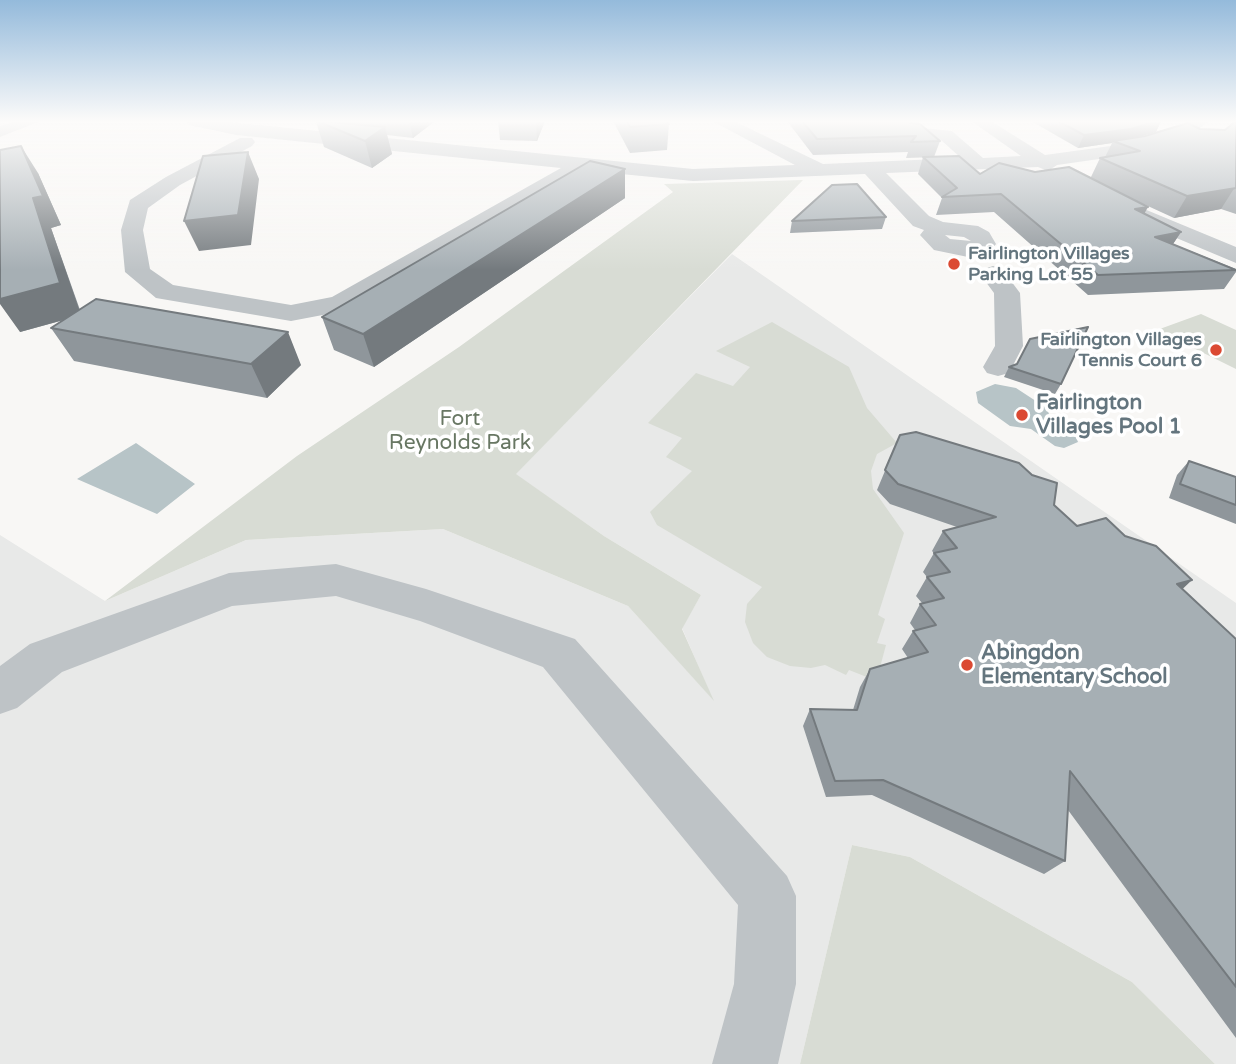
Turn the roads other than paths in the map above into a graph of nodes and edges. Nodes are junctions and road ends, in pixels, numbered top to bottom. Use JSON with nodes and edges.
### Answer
{"nodes":[{"id":1,"x":192,"y":171,"type":"edge"},
{"id":2,"x":567,"y":171,"type":"edge"},
{"id":3,"x":639,"y":171,"type":"edge"},
{"id":4,"x":759,"y":171,"type":"edge"},
{"id":5,"x":823,"y":171,"type":"joint"},
{"id":6,"x":831,"y":171,"type":"edge"},
{"id":7,"x":873,"y":171,"type":"edge"},
{"id":8,"x":1058,"y":171,"type":"edge"},
{"id":9,"x":763,"y":173,"type":"junction"},
{"id":10,"x":1074,"y":180,"type":"edge"},
{"id":11,"x":1118,"y":204,"type":"edge"},
{"id":12,"x":940,"y":229,"type":"dead end"},
{"id":13,"x":1210,"y":246,"type":"junction"},
{"id":14,"x":1236,"y":256,"type":"edge"},
{"id":15,"x":1236,"y":272,"type":"edge"},
{"id":16,"x":993,"y":274,"type":"dead end"},
{"id":17,"x":998,"y":367,"type":"dead end"},
{"id":18,"x":0,"y":693,"type":"edge"},
{"id":19,"x":745,"y":1064,"type":"edge"}],
"edges":[{"from":1,"to":2,"type":"street"},
{"from":3,"to":9,"type":"street"},
{"from":4,"to":9,"type":"street"},
{"from":5,"to":6,"type":"street"},
{"from":5,"to":9,"type":"street"},
{"from":7,"to":12,"type":"street"},
{"from":8,"to":10,"type":"street"},
{"from":11,"to":13,"type":"street"},
{"from":13,"to":14,"type":"street"},
{"from":13,"to":15,"type":"street"},
{"from":16,"to":17,"type":"street"},
{"from":18,"to":19,"type":"street"}]}
